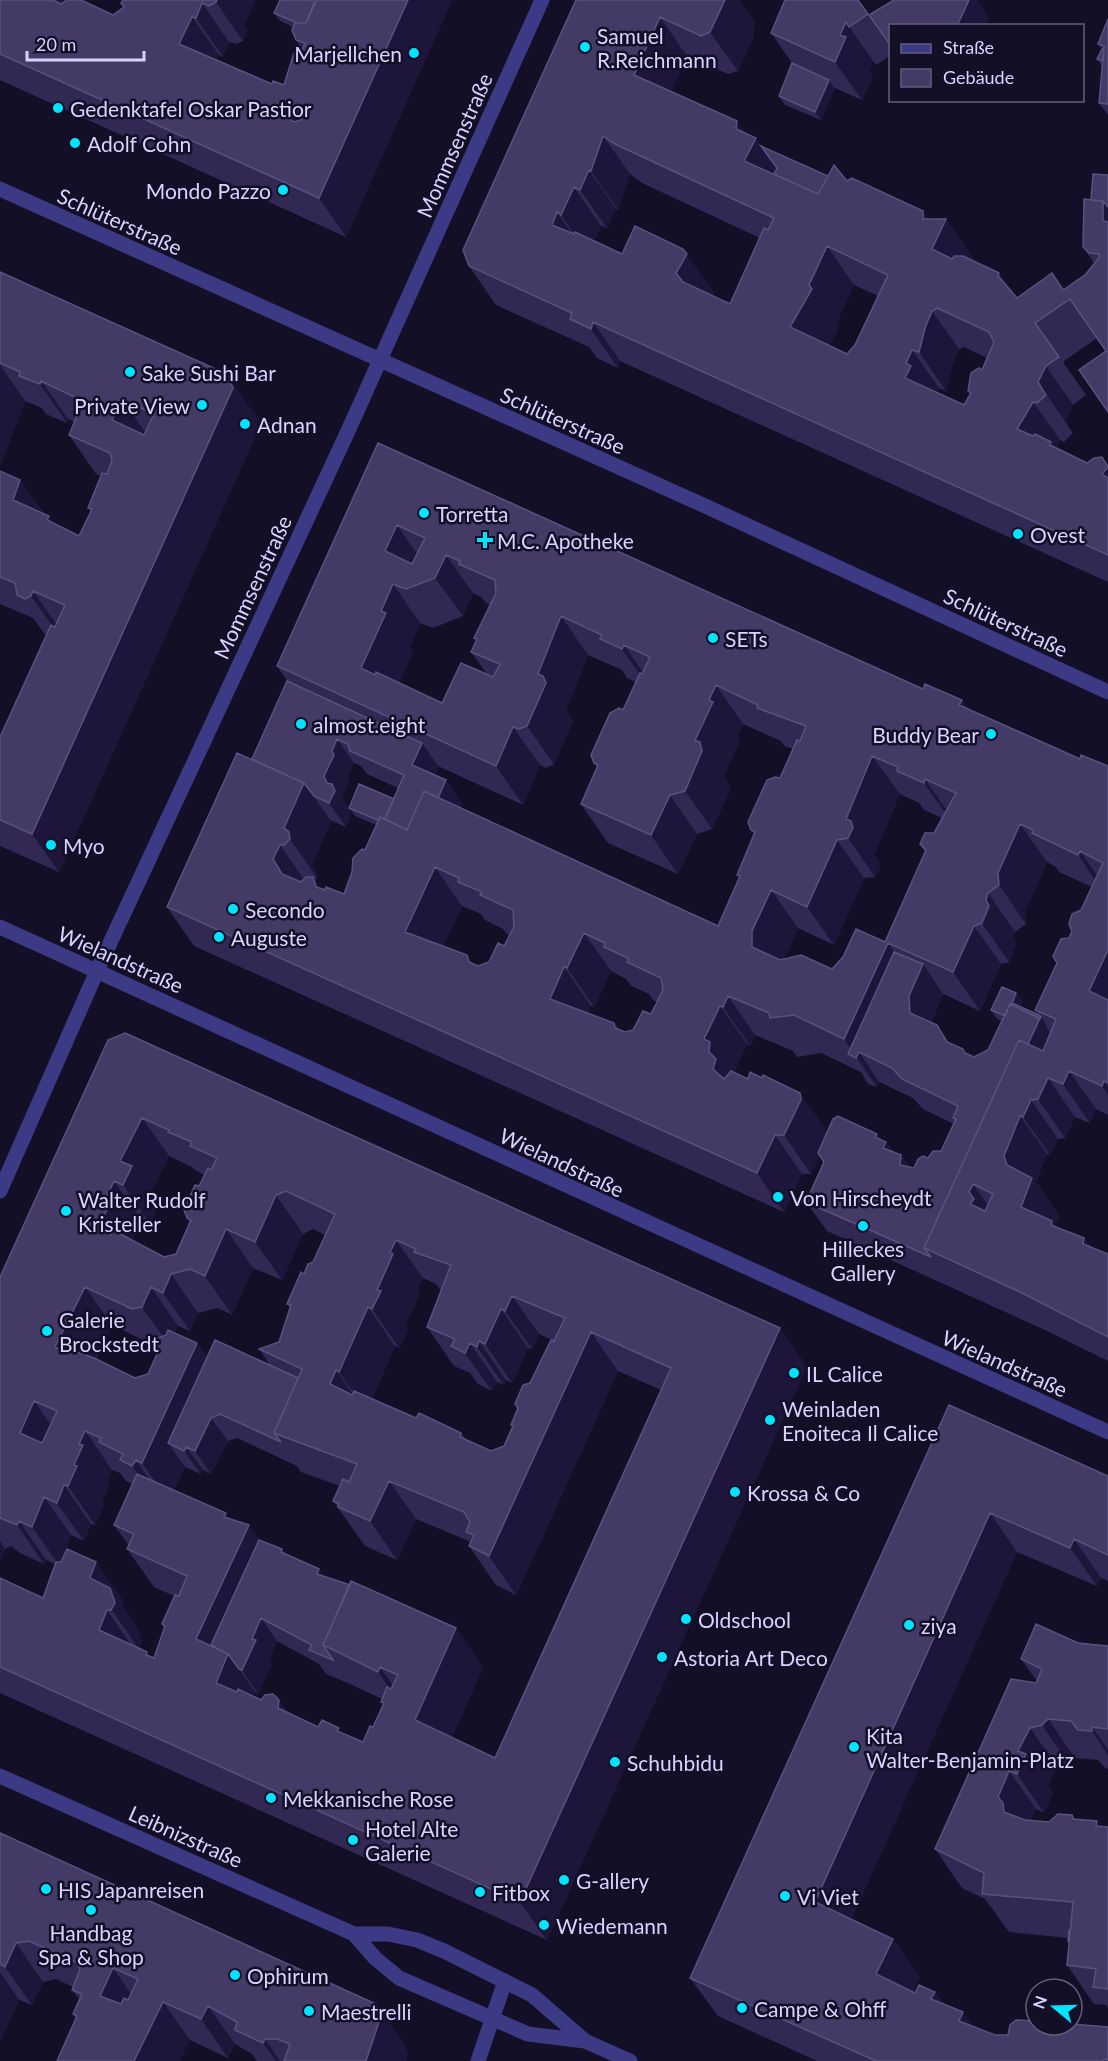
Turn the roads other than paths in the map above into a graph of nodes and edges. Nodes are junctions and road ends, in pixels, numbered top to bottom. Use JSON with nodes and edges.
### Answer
{"nodes":[{"id":1,"x":542,"y":0,"type":"edge"},
{"id":2,"x":0,"y":189,"type":"edge"},
{"id":3,"x":379,"y":361,"type":"junction"},
{"id":4,"x":1108,"y":692,"type":"edge"},
{"id":5,"x":0,"y":927,"type":"edge"},
{"id":6,"x":98,"y":971,"type":"junction"},
{"id":7,"x":0,"y":1191,"type":"edge"},
{"id":8,"x":1108,"y":1432,"type":"edge"},
{"id":9,"x":0,"y":1776,"type":"edge"},
{"id":10,"x":354,"y":1934,"type":"junction"},
{"id":11,"x":505,"y":1981,"type":"junction"},
{"id":12,"x":491,"y":2020,"type":"junction"},
{"id":13,"x":585,"y":2041,"type":"junction"},
{"id":14,"x":478,"y":2061,"type":"edge"},
{"id":15,"x":630,"y":2061,"type":"edge"}],
"edges":[{"from":1,"to":3,"type":"street","name":"Mommsenstraße"},
{"from":2,"to":3,"type":"street","name":"Schlüterstraße"},
{"from":3,"to":4,"type":"street","name":"Schlüterstraße"},
{"from":3,"to":6,"type":"street","name":"Mommsenstraße"},
{"from":5,"to":6,"type":"street","name":"Wielandstraße"},
{"from":6,"to":7,"type":"street","name":"Mommsenstraße"},
{"from":6,"to":8,"type":"street","name":"Wielandstraße"},
{"from":9,"to":10,"type":"street","name":"Leibnizstraße"},
{"from":10,"to":11,"type":"street","name":"Leibnizstraße"},
{"from":10,"to":12,"type":"street","name":"Leibnizstraße"},
{"from":11,"to":12,"type":"street"},
{"from":11,"to":13,"type":"street","name":"Leibnizstraße"},
{"from":12,"to":13,"type":"street","name":"Leibnizstraße"},
{"from":12,"to":14,"type":"street"},
{"from":13,"to":15,"type":"street","name":"Leibnizstraße"}]}
